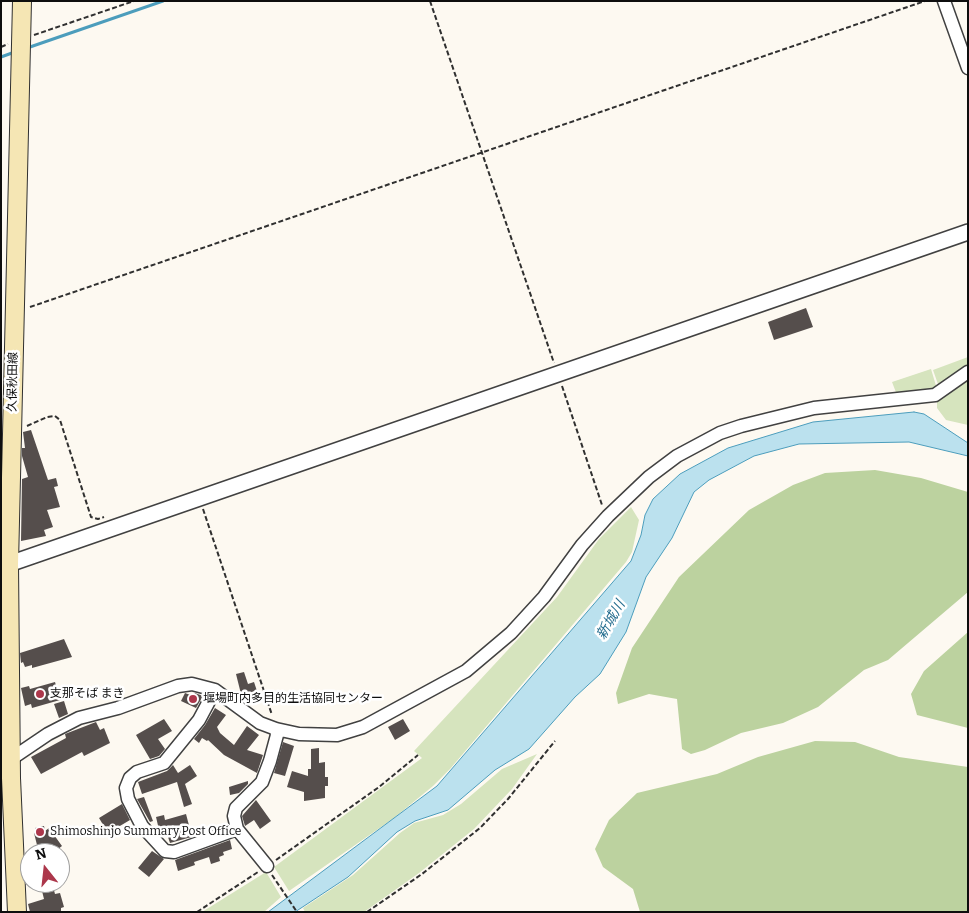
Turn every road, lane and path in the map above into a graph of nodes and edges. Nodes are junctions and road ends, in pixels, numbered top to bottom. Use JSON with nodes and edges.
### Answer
{"nodes":[{"id":1,"x":22,"y":1,"type":"edge"},
{"id":2,"x":134,"y":1,"type":"edge"},
{"id":3,"x":430,"y":1,"type":"edge"},
{"id":4,"x":925,"y":1,"type":"edge"},
{"id":5,"x":944,"y":1,"type":"edge"},
{"id":6,"x":21,"y":40,"type":"junction"},
{"id":7,"x":968,"y":68,"type":"edge"},
{"id":8,"x":482,"y":153,"type":"junction"},
{"id":9,"x":968,"y":232,"type":"edge"},
{"id":10,"x":15,"y":312,"type":"junction"},
{"id":11,"x":558,"y":372,"type":"junction"},
{"id":12,"x":968,"y":372,"type":"edge"},
{"id":13,"x":12,"y":431,"type":"junction"},
{"id":14,"x":199,"y":497,"type":"junction"},
{"id":15,"x":105,"y":516,"type":"dead end"},
{"id":16,"x":608,"y":516,"type":"junction"},
{"id":17,"x":5,"y":566,"type":"edge"},
{"id":18,"x":215,"y":690,"type":"junction"},
{"id":19,"x":276,"y":729,"type":"junction"},
{"id":20,"x":556,"y":741,"type":"dead end"},
{"id":21,"x":418,"y":756,"type":"dead end"},
{"id":22,"x":6,"y":761,"type":"edge"},
{"id":23,"x":237,"y":829,"type":"junction"},
{"id":24,"x":267,"y":866,"type":"junction"},
{"id":25,"x":17,"y":912,"type":"edge"},
{"id":26,"x":196,"y":912,"type":"edge"},
{"id":27,"x":297,"y":912,"type":"edge"},
{"id":28,"x":367,"y":912,"type":"edge"}],
"edges":[{"from":1,"to":6,"type":"main road","name":"久保秋田線"},
{"from":2,"to":6,"type":"path"},
{"from":3,"to":8,"type":"path"},
{"from":4,"to":8,"type":"path"},
{"from":5,"to":7,"type":"street"},
{"from":6,"to":10,"type":"main road","name":"久保秋田線"},
{"from":8,"to":10,"type":"path"},
{"from":8,"to":11,"type":"path"},
{"from":9,"to":11,"type":"street"},
{"from":10,"to":13,"type":"main road","name":"久保秋田線"},
{"from":11,"to":14,"type":"street"},
{"from":11,"to":16,"type":"path"},
{"from":12,"to":16,"type":"street"},
{"from":13,"to":15,"type":"path"},
{"from":13,"to":17,"type":"main road","name":"久保秋田線"},
{"from":14,"to":17,"type":"street"},
{"from":14,"to":19,"type":"path"},
{"from":16,"to":19,"type":"street"},
{"from":17,"to":22,"type":"main road","name":"久保秋田線"},
{"from":18,"to":19,"type":"street"},
{"from":18,"to":22,"type":"street"},
{"from":18,"to":23,"type":"street"},
{"from":19,"to":23,"type":"street"},
{"from":20,"to":28,"type":"path"},
{"from":21,"to":24,"type":"path"},
{"from":22,"to":25,"type":"main road","name":"久保秋田線"},
{"from":23,"to":24,"type":"street"},
{"from":24,"to":26,"type":"path"},
{"from":24,"to":27,"type":"path"}]}
